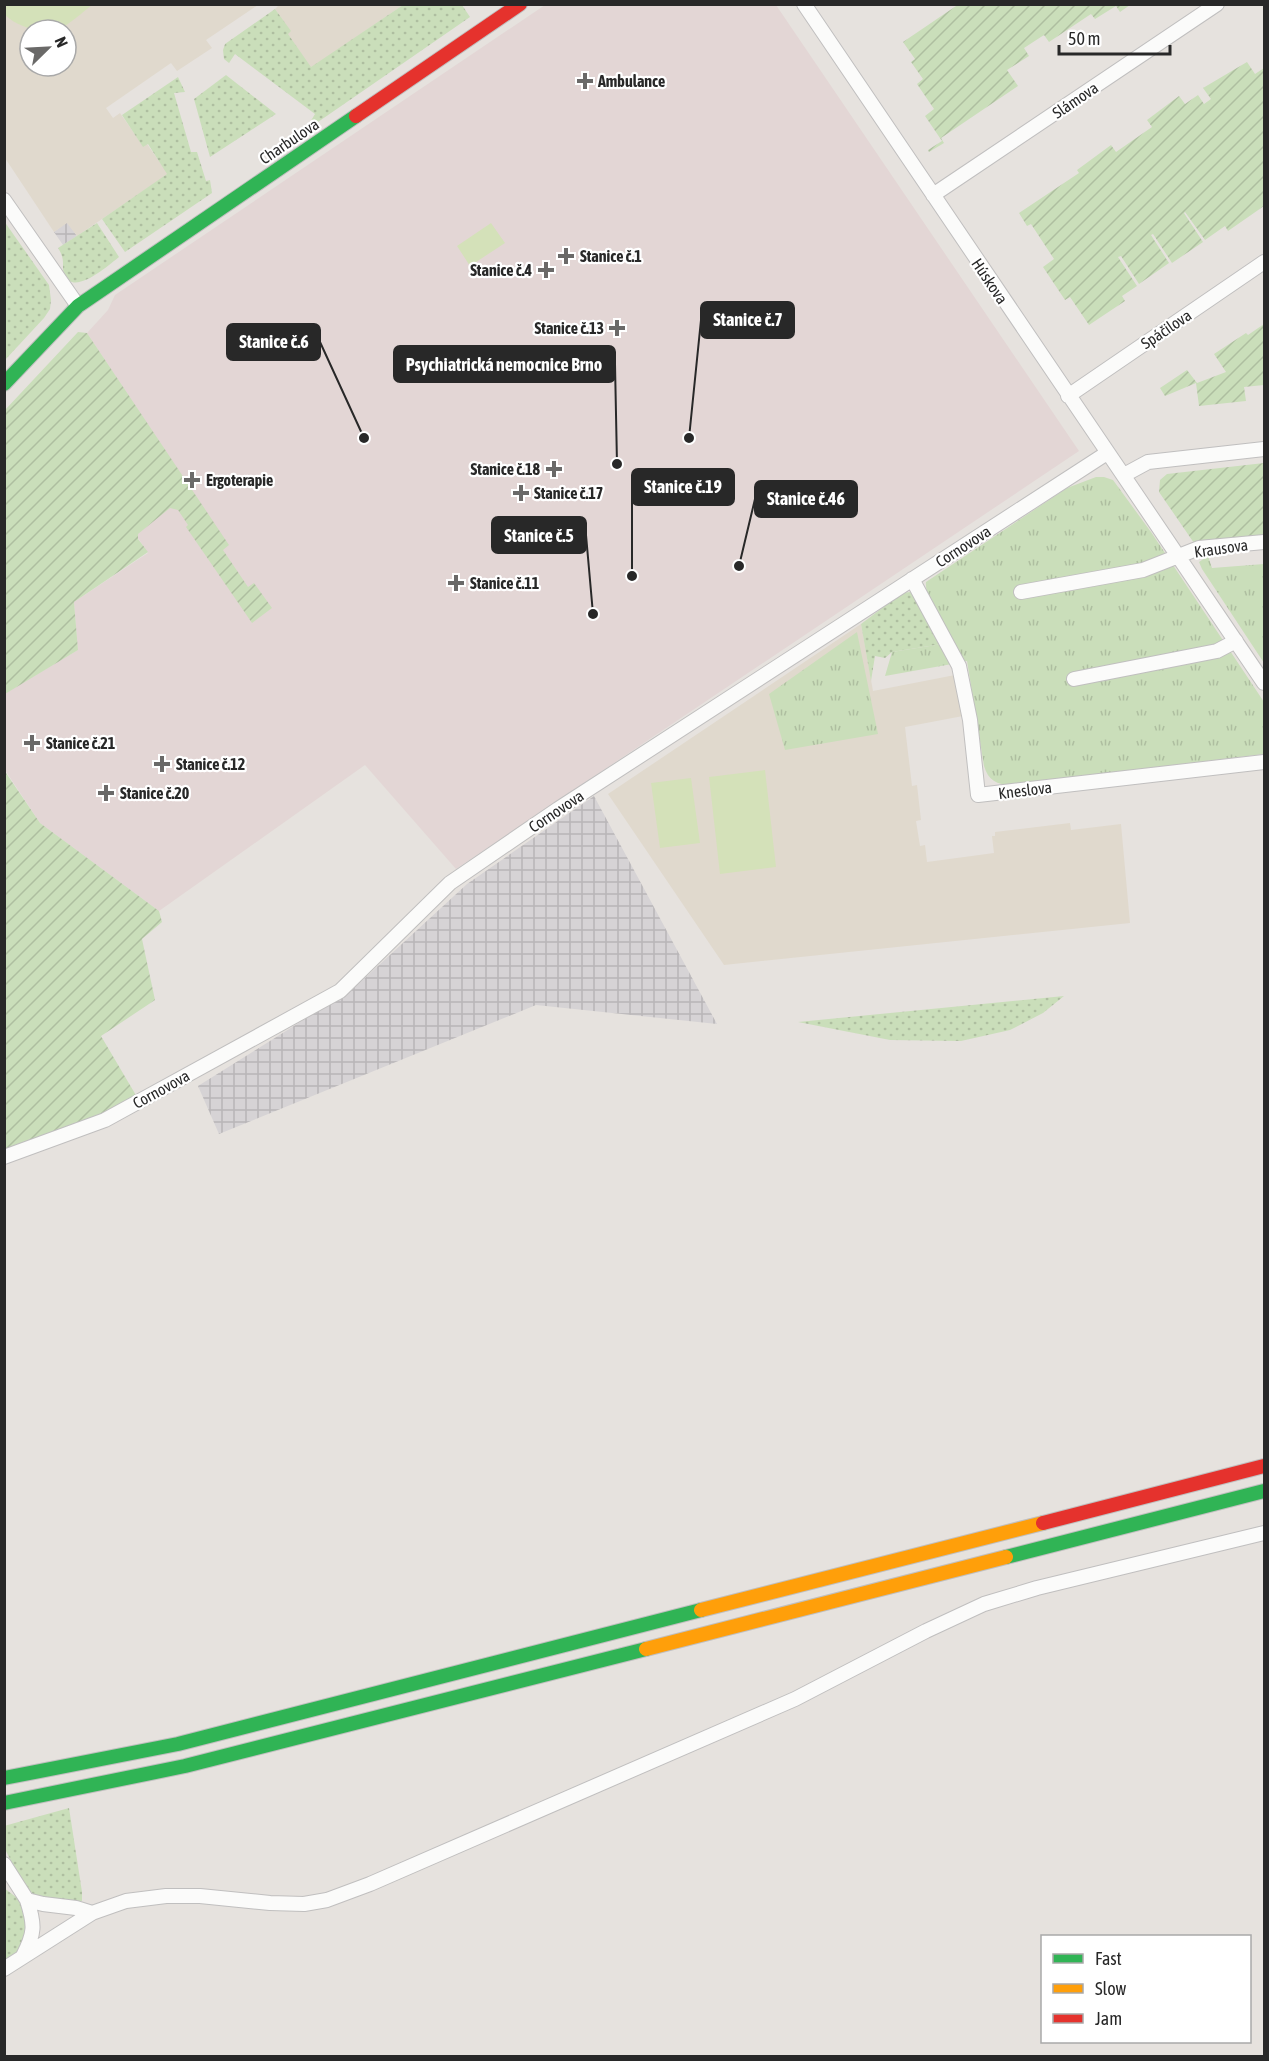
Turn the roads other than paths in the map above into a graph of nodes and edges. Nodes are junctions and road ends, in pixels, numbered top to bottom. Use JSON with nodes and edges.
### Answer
{"nodes":[{"id":1,"x":520,"y":4,"type":"edge"},
{"id":2,"x":804,"y":4,"type":"edge"},
{"id":3,"x":1217,"y":4,"type":"edge"},
{"id":4,"x":933,"y":195,"type":"junction"},
{"id":5,"x":4,"y":200,"type":"edge"},
{"id":6,"x":1264,"y":262,"type":"edge"},
{"id":7,"x":78,"y":306,"type":"junction"},
{"id":8,"x":4,"y":384,"type":"edge"},
{"id":9,"x":1068,"y":396,"type":"junction"},
{"id":10,"x":1264,"y":449,"type":"edge"},
{"id":11,"x":1107,"y":453,"type":"junction"},
{"id":12,"x":1124,"y":475,"type":"junction"},
{"id":13,"x":1264,"y":542,"type":"edge"},
{"id":14,"x":1179,"y":556,"type":"junction"},
{"id":15,"x":912,"y":579,"type":"junction"},
{"id":16,"x":1021,"y":592,"type":"dead end"},
{"id":17,"x":1236,"y":640,"type":"junction"},
{"id":18,"x":1074,"y":679,"type":"dead end"},
{"id":19,"x":1264,"y":683,"type":"edge"},
{"id":20,"x":1264,"y":762,"type":"edge"},
{"id":21,"x":4,"y":1157,"type":"edge"},
{"id":22,"x":1264,"y":1466,"type":"edge"},
{"id":23,"x":1264,"y":1491,"type":"edge"},
{"id":24,"x":1264,"y":1533,"type":"edge"},
{"id":25,"x":4,"y":1778,"type":"edge"},
{"id":26,"x":4,"y":1803,"type":"edge"},
{"id":27,"x":4,"y":1864,"type":"edge"},
{"id":28,"x":27,"y":1900,"type":"junction"},
{"id":29,"x":92,"y":1913,"type":"junction"},
{"id":30,"x":22,"y":1958,"type":"junction"},
{"id":31,"x":4,"y":1969,"type":"edge"}],
"edges":[{"from":1,"to":7,"type":"main road","name":"Charbulova"},
{"from":2,"to":4,"type":"street","name":"Húskova"},
{"from":3,"to":4,"type":"street","name":"Slámova"},
{"from":4,"to":9,"type":"street","name":"Húskova"},
{"from":5,"to":7,"type":"street"},
{"from":6,"to":9,"type":"street","name":"Spáčilova"},
{"from":7,"to":8,"type":"main road","name":"Charbulova"},
{"from":9,"to":11,"type":"street","name":"Húskova"},
{"from":10,"to":12,"type":"street"},
{"from":11,"to":12,"type":"street","name":"Húskova"},
{"from":11,"to":15,"type":"street","name":"Cornovova"},
{"from":12,"to":14,"type":"street","name":"Húskova"},
{"from":13,"to":14,"type":"street","name":"Krausova"},
{"from":14,"to":16,"type":"street"},
{"from":14,"to":17,"type":"street","name":"Húskova"},
{"from":15,"to":20,"type":"street","name":"Kneslova"},
{"from":15,"to":21,"type":"street","name":"Cornovova"},
{"from":17,"to":18,"type":"street"},
{"from":17,"to":19,"type":"street","name":"Húskova"},
{"from":22,"to":25,"type":"main road"},
{"from":23,"to":26,"type":"main road"},
{"from":24,"to":29,"type":"street"},
{"from":27,"to":28,"type":"street"},
{"from":28,"to":29,"type":"street"},
{"from":28,"to":30,"type":"street"},
{"from":29,"to":30,"type":"street"},
{"from":30,"to":31,"type":"street"}]}
